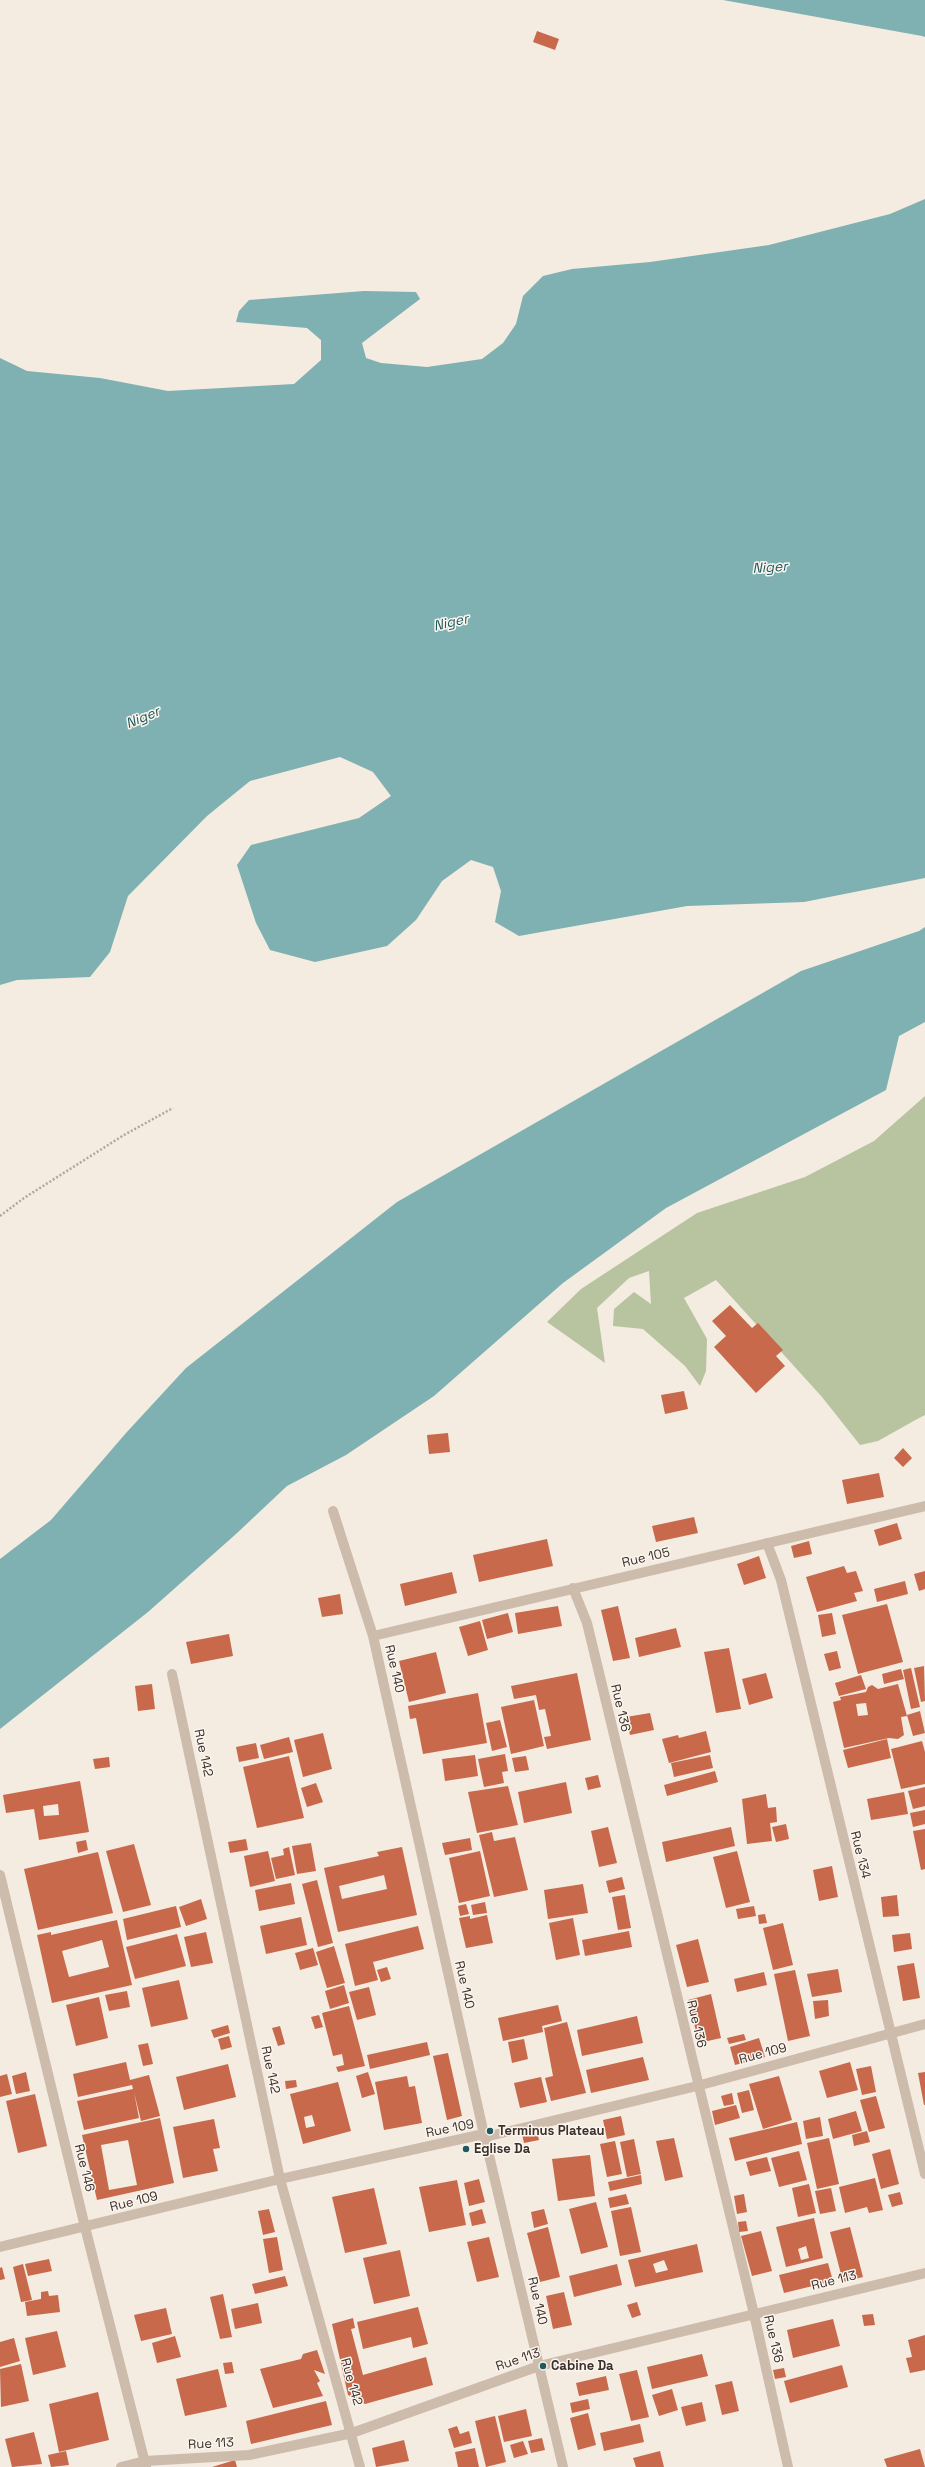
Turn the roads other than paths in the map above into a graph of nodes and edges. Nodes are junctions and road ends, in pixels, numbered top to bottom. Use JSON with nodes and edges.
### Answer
{"nodes":[{"id":1,"x":925,"y":1506,"type":"edge"},
{"id":2,"x":333,"y":1511,"type":"dead end"},
{"id":3,"x":767,"y":1543,"type":"junction"},
{"id":4,"x":573,"y":1588,"type":"junction"},
{"id":5,"x":373,"y":1636,"type":"junction"},
{"id":6,"x":172,"y":1674,"type":"dead end"},
{"id":7,"x":0,"y":1874,"type":"edge"},
{"id":8,"x":925,"y":2024,"type":"edge"},
{"id":9,"x":890,"y":2033,"type":"junction"},
{"id":10,"x":697,"y":2086,"type":"junction"},
{"id":11,"x":485,"y":2137,"type":"junction"},
{"id":12,"x":925,"y":2174,"type":"edge"},
{"id":13,"x":280,"y":2179,"type":"junction"},
{"id":14,"x":85,"y":2227,"type":"junction"},
{"id":15,"x":0,"y":2247,"type":"edge"},
{"id":16,"x":925,"y":2273,"type":"edge"},
{"id":17,"x":754,"y":2314,"type":"junction"},
{"id":18,"x":539,"y":2366,"type":"junction"},
{"id":19,"x":352,"y":2433,"type":"junction"},
{"id":20,"x":146,"y":2464,"type":"edge"},
{"id":21,"x":121,"y":2467,"type":"edge"},
{"id":22,"x":360,"y":2467,"type":"edge"},
{"id":23,"x":563,"y":2467,"type":"edge"},
{"id":24,"x":788,"y":2467,"type":"edge"}],
"edges":[{"from":1,"to":3,"type":"street","name":"Rue 105"},
{"from":2,"to":5,"type":"street","name":"Rue 140"},
{"from":3,"to":4,"type":"street","name":"Rue 105"},
{"from":3,"to":9,"type":"street","name":"Rue 134"},
{"from":4,"to":5,"type":"street","name":"Rue 105"},
{"from":4,"to":10,"type":"street","name":"Rue 136"},
{"from":5,"to":11,"type":"street","name":"Rue 140"},
{"from":6,"to":13,"type":"street","name":"Rue 142"},
{"from":7,"to":14,"type":"street","name":"Rue 146"},
{"from":8,"to":9,"type":"street","name":"Rue 109"},
{"from":9,"to":10,"type":"street","name":"Rue 109"},
{"from":9,"to":12,"type":"street","name":"Rue 134"},
{"from":10,"to":11,"type":"street","name":"Rue 109"},
{"from":10,"to":17,"type":"street","name":"Rue 136"},
{"from":11,"to":13,"type":"street","name":"Rue 109"},
{"from":11,"to":18,"type":"street","name":"Rue 140"},
{"from":13,"to":14,"type":"street","name":"Rue 109"},
{"from":13,"to":19,"type":"street","name":"Rue 142"},
{"from":14,"to":15,"type":"street","name":"Rue 109"},
{"from":14,"to":20,"type":"street","name":"Rue 146"},
{"from":16,"to":17,"type":"street","name":"Rue 113"},
{"from":17,"to":18,"type":"street","name":"Rue 113"},
{"from":17,"to":24,"type":"street","name":"Rue 136"},
{"from":18,"to":19,"type":"street","name":"Rue 113"},
{"from":18,"to":23,"type":"street","name":"Rue 140"},
{"from":19,"to":20,"type":"street","name":"Rue 113"},
{"from":19,"to":22,"type":"street","name":"Rue 142"},
{"from":20,"to":21,"type":"street","name":"Rue 113"}]}
